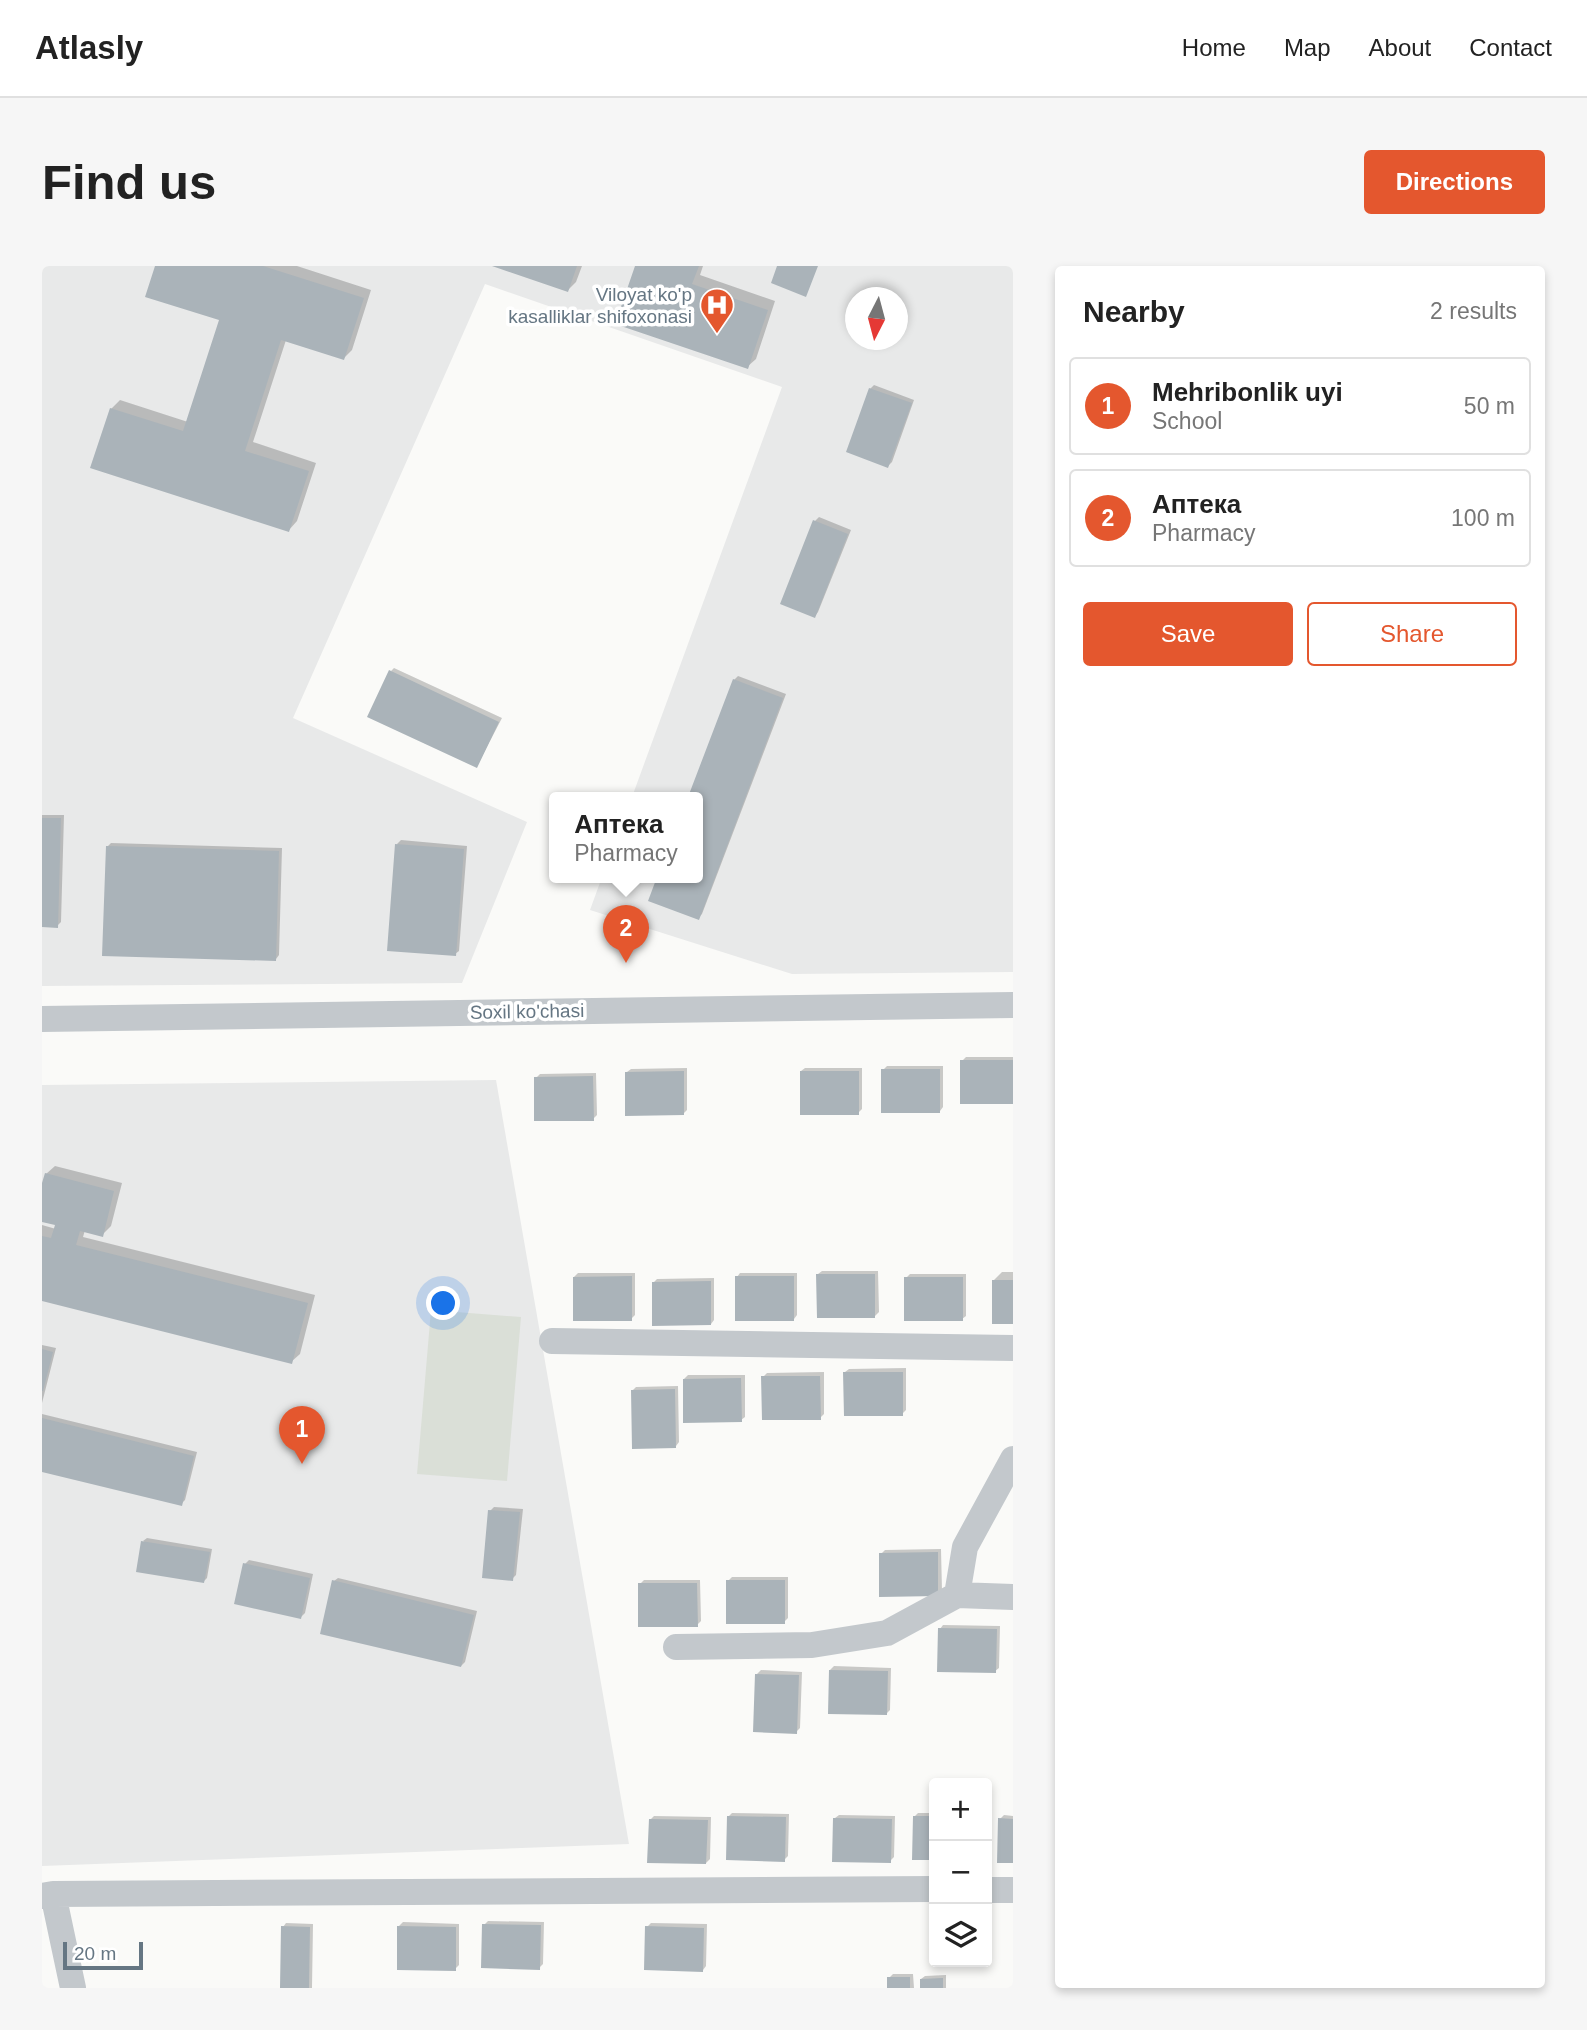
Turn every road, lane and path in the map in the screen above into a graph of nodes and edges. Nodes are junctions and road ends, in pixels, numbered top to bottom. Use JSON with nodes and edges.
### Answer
{"nodes":[{"id":1,"x":1013,"y":1005,"type":"edge"},
{"id":2,"x":42,"y":1019,"type":"edge"},
{"id":3,"x":552,"y":1341,"type":"dead end"},
{"id":4,"x":1013,"y":1348,"type":"edge"},
{"id":5,"x":1013,"y":1459,"type":"edge"},
{"id":6,"x":957,"y":1595,"type":"junction"},
{"id":7,"x":1013,"y":1597,"type":"edge"},
{"id":8,"x":676,"y":1647,"type":"dead end"},
{"id":9,"x":929,"y":1889,"type":"edge"},
{"id":10,"x":992,"y":1890,"type":"edge"},
{"id":11,"x":1013,"y":1890,"type":"edge"},
{"id":12,"x":47,"y":1895,"type":"edge"},
{"id":13,"x":74,"y":1988,"type":"edge"}],
"edges":[{"from":1,"to":2,"type":"street","name":"Soxil ko'chasi"},
{"from":3,"to":4,"type":"street"},
{"from":5,"to":6,"type":"street"},
{"from":6,"to":7,"type":"street"},
{"from":6,"to":8,"type":"street"},
{"from":9,"to":12,"type":"street"},
{"from":10,"to":11,"type":"street"},
{"from":12,"to":13,"type":"street"}]}
